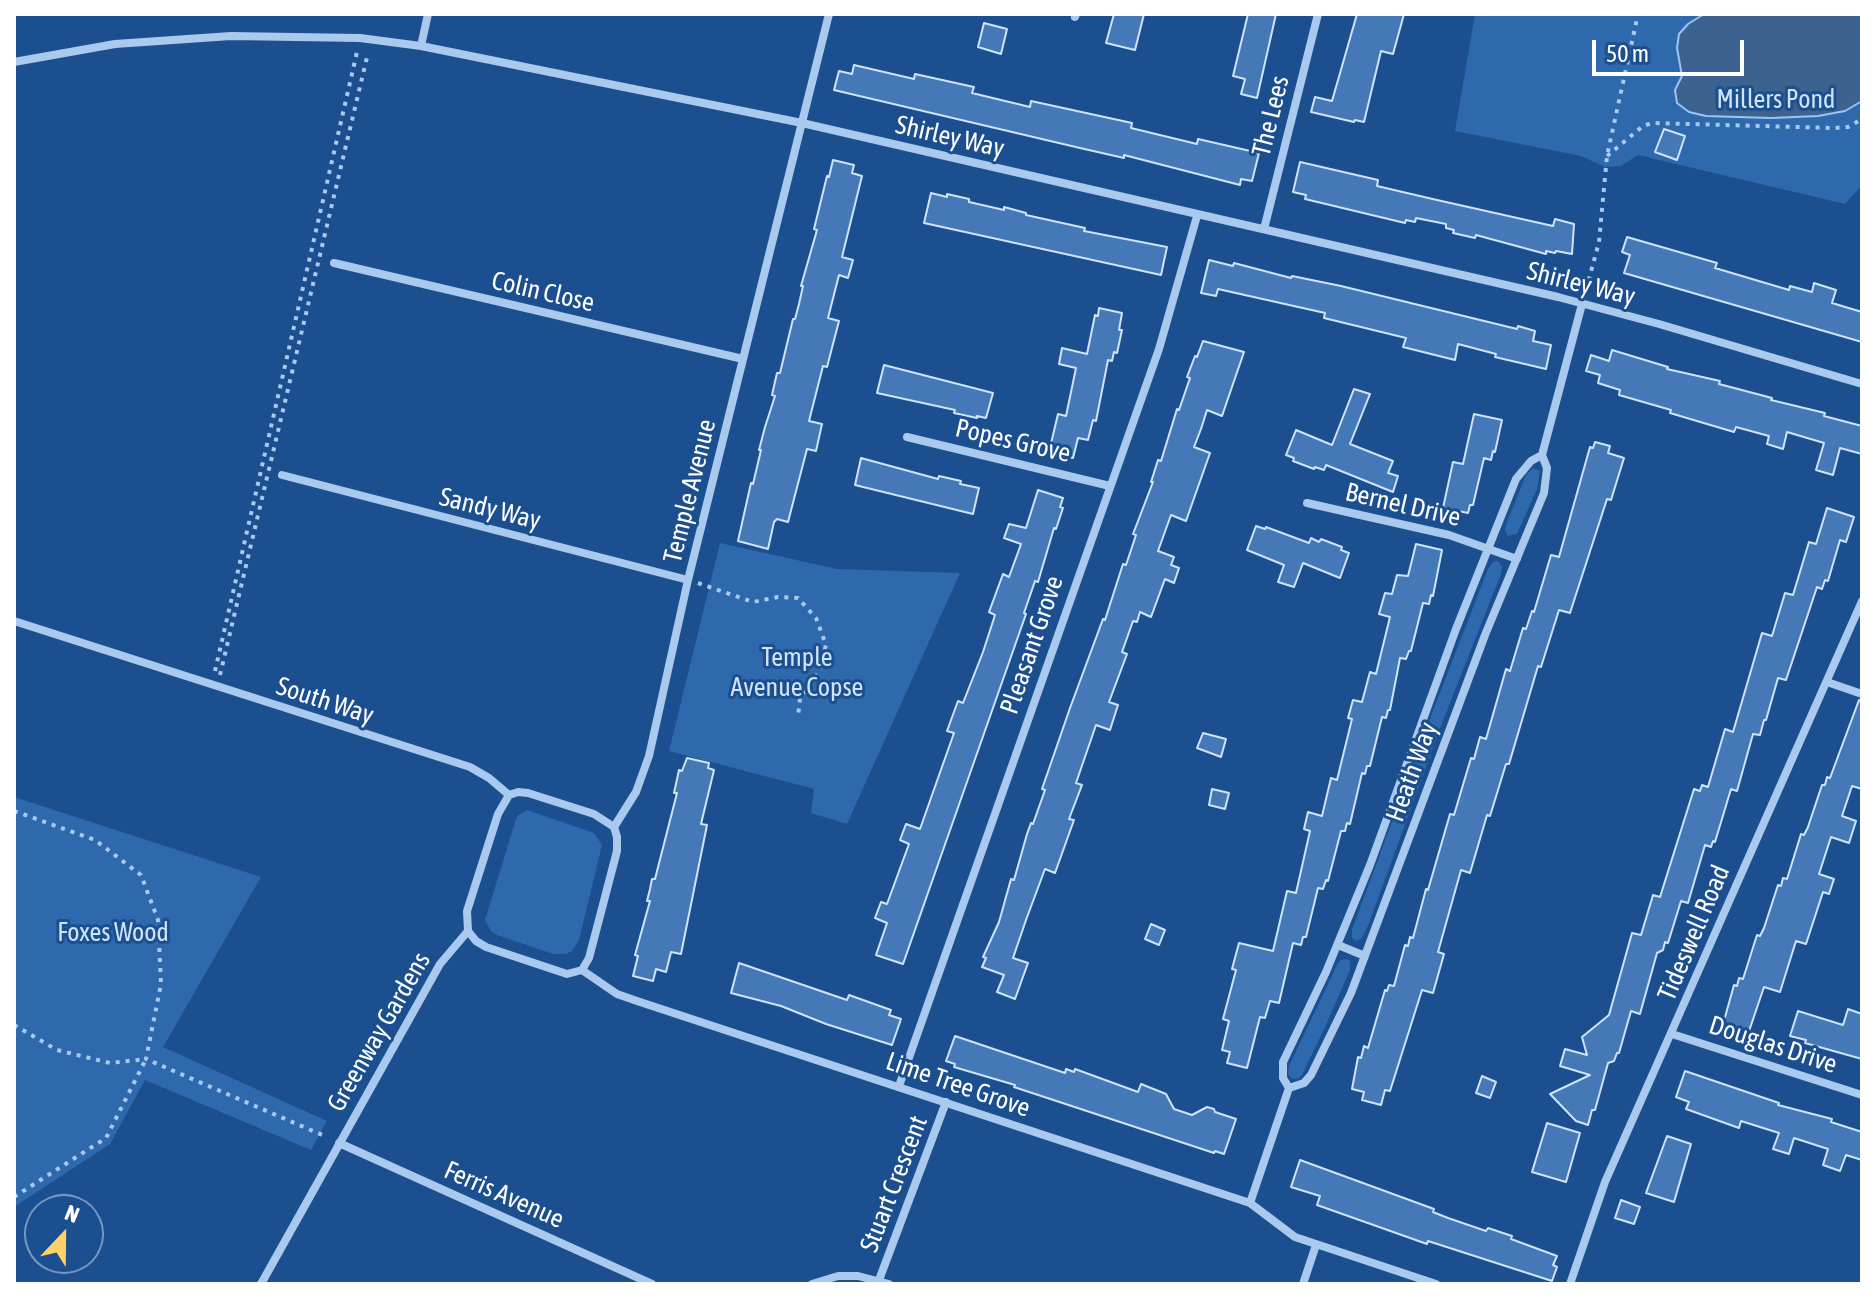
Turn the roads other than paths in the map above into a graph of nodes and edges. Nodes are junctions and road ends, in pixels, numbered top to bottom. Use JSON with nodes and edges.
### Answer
{"nodes":[{"id":1,"x":428,"y":14,"type":"edge"},
{"id":2,"x":829,"y":14,"type":"edge"},
{"id":3,"x":1318,"y":14,"type":"edge"},
{"id":4,"x":421,"y":46,"type":"junction"},
{"id":5,"x":14,"y":62,"type":"edge"},
{"id":6,"x":802,"y":123,"type":"junction"},
{"id":7,"x":1197,"y":216,"type":"junction"},
{"id":8,"x":1264,"y":229,"type":"junction"},
{"id":9,"x":334,"y":263,"type":"dead end"},
{"id":10,"x":1582,"y":304,"type":"junction"},
{"id":11,"x":743,"y":359,"type":"junction"},
{"id":12,"x":1862,"y":384,"type":"edge"},
{"id":13,"x":907,"y":437,"type":"dead end"},
{"id":14,"x":1542,"y":455,"type":"junction"},
{"id":15,"x":282,"y":475,"type":"dead end"},
{"id":16,"x":1110,"y":486,"type":"junction"},
{"id":17,"x":1307,"y":503,"type":"dead end"},
{"id":18,"x":1490,"y":548,"type":"junction"},
{"id":19,"x":1517,"y":559,"type":"junction"},
{"id":20,"x":688,"y":580,"type":"junction"},
{"id":21,"x":1862,"y":601,"type":"edge"},
{"id":22,"x":14,"y":621,"type":"edge"},
{"id":23,"x":1827,"y":682,"type":"junction"},
{"id":24,"x":1862,"y":694,"type":"edge"},
{"id":25,"x":509,"y":795,"type":"junction"},
{"id":26,"x":614,"y":827,"type":"junction"},
{"id":27,"x":468,"y":931,"type":"junction"},
{"id":28,"x":1338,"y":945,"type":"junction"},
{"id":29,"x":1365,"y":956,"type":"junction"},
{"id":30,"x":582,"y":970,"type":"junction"},
{"id":31,"x":1672,"y":1034,"type":"junction"},
{"id":32,"x":899,"y":1086,"type":"junction"},
{"id":33,"x":1289,"y":1088,"type":"junction"},
{"id":34,"x":1862,"y":1095,"type":"edge"},
{"id":35,"x":946,"y":1102,"type":"junction"},
{"id":36,"x":339,"y":1143,"type":"junction"},
{"id":37,"x":1250,"y":1203,"type":"junction"},
{"id":38,"x":1316,"y":1245,"type":"junction"},
{"id":39,"x":879,"y":1280,"type":"junction"},
{"id":40,"x":261,"y":1284,"type":"edge"},
{"id":41,"x":652,"y":1284,"type":"edge"},
{"id":42,"x":812,"y":1284,"type":"edge"},
{"id":43,"x":889,"y":1284,"type":"edge"},
{"id":44,"x":1303,"y":1284,"type":"edge"},
{"id":45,"x":1436,"y":1284,"type":"edge"},
{"id":46,"x":1570,"y":1284,"type":"edge"}],
"edges":[{"from":1,"to":4,"type":"street"},
{"from":2,"to":6,"type":"street","name":"Temple Avenue"},
{"from":3,"to":8,"type":"street","name":"The Lees"},
{"from":4,"to":5,"type":"street","name":"Shirley Way"},
{"from":4,"to":6,"type":"street","name":"Shirley Way"},
{"from":6,"to":7,"type":"street","name":"Shirley Way"},
{"from":6,"to":11,"type":"street","name":"Temple Avenue"},
{"from":7,"to":8,"type":"street","name":"Shirley Way"},
{"from":7,"to":16,"type":"street","name":"Pleasant Grove"},
{"from":8,"to":10,"type":"street","name":"Shirley Way"},
{"from":9,"to":11,"type":"street","name":"Colin Close"},
{"from":10,"to":12,"type":"street","name":"Shirley Way"},
{"from":10,"to":14,"type":"street","name":"Heath Way"},
{"from":11,"to":20,"type":"street","name":"Temple Avenue"},
{"from":13,"to":16,"type":"street","name":"Popes Grove"},
{"from":14,"to":18,"type":"street","name":"Heath Way"},
{"from":14,"to":19,"type":"street","name":"Heath Way"},
{"from":15,"to":20,"type":"street","name":"Sandy Way"},
{"from":16,"to":32,"type":"street","name":"Pleasant Grove"},
{"from":17,"to":18,"type":"street","name":"Bernel Drive"},
{"from":18,"to":19,"type":"street","name":"Bernel Drive"},
{"from":18,"to":28,"type":"street","name":"Heath Way"},
{"from":19,"to":29,"type":"street","name":"Heath Way"},
{"from":20,"to":26,"type":"street","name":"Temple Avenue"},
{"from":21,"to":23,"type":"street","name":"Tideswell Road"},
{"from":22,"to":25,"type":"street","name":"South Way"},
{"from":23,"to":24,"type":"street"},
{"from":23,"to":31,"type":"street","name":"Tideswell Road"},
{"from":25,"to":26,"type":"street"},
{"from":25,"to":27,"type":"street"},
{"from":26,"to":30,"type":"street","name":"Temple Avenue"},
{"from":27,"to":30,"type":"street","name":"Lime Tree Grove"},
{"from":27,"to":36,"type":"street","name":"Greenway Gardens"},
{"from":28,"to":29,"type":"street"},
{"from":28,"to":33,"type":"street","name":"Heath Way"},
{"from":29,"to":33,"type":"street","name":"Heath Way"},
{"from":30,"to":32,"type":"street","name":"Lime Tree Grove"},
{"from":31,"to":34,"type":"street","name":"Douglas Drive"},
{"from":31,"to":46,"type":"street","name":"Tideswell Road"},
{"from":32,"to":35,"type":"street","name":"Lime Tree Grove"},
{"from":33,"to":37,"type":"street","name":"Heath Way"},
{"from":35,"to":37,"type":"street","name":"Lime Tree Grove"},
{"from":35,"to":39,"type":"street","name":"Stuart Crescent"},
{"from":36,"to":40,"type":"street","name":"Greenway Gardens"},
{"from":36,"to":41,"type":"street","name":"Ferris Avenue"},
{"from":37,"to":38,"type":"street","name":"Lime Tree Grove"},
{"from":38,"to":44,"type":"street"},
{"from":38,"to":45,"type":"street","name":"Lime Tree Grove"},
{"from":39,"to":42,"type":"street","name":"Stuart Crescent"},
{"from":39,"to":43,"type":"street","name":"Stuart Crescent"}]}
